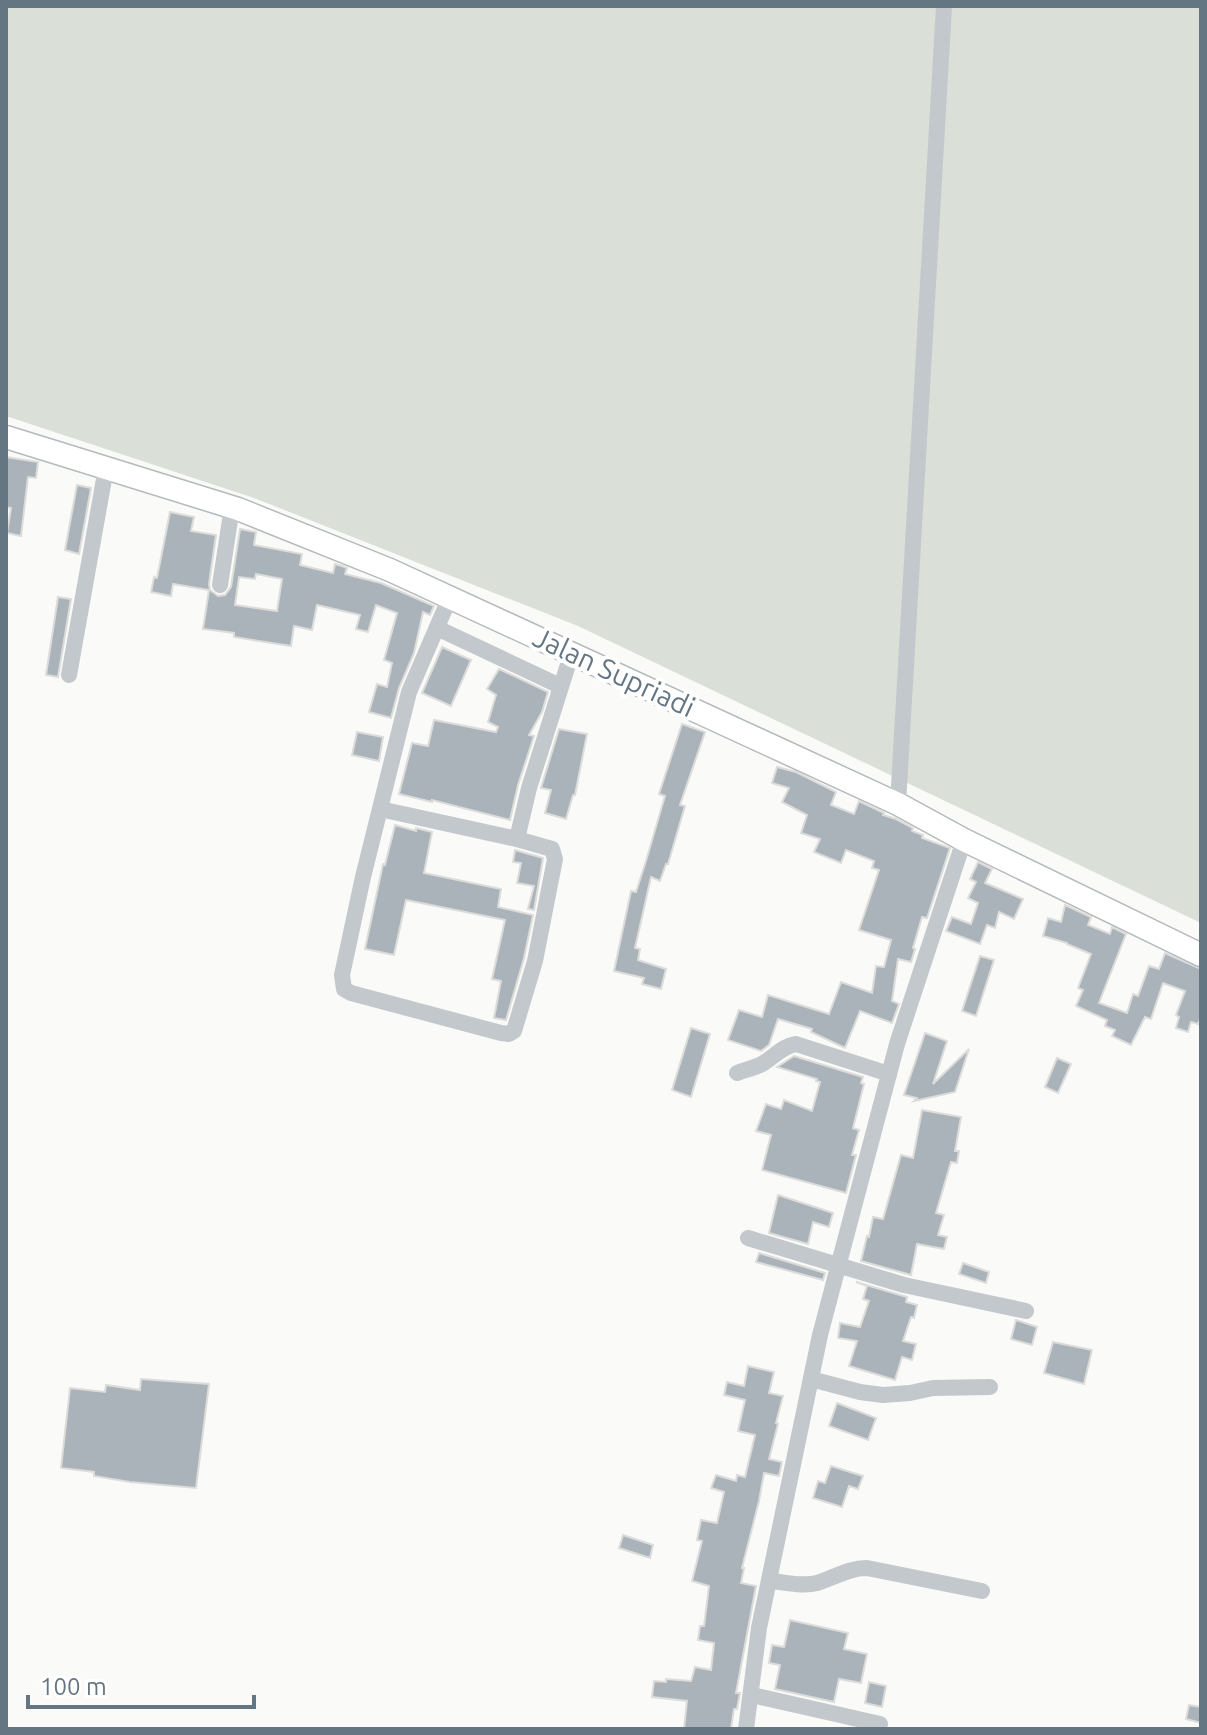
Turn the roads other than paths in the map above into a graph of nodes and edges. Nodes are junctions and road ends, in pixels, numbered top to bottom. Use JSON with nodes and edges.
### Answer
{"nodes":[{"id":1,"x":944,"y":6,"type":"edge"},
{"id":2,"x":6,"y":437,"type":"edge"},
{"id":3,"x":106,"y":468,"type":"junction"},
{"id":4,"x":232,"y":507,"type":"junction"},
{"id":5,"x":220,"y":585,"type":"dead end"},
{"id":6,"x":450,"y":597,"type":"junction"},
{"id":7,"x":437,"y":628,"type":"junction"},
{"id":8,"x":572,"y":652,"type":"junction"},
{"id":9,"x":69,"y":675,"type":"dead end"},
{"id":10,"x":560,"y":686,"type":"junction"},
{"id":11,"x":898,"y":804,"type":"junction"},
{"id":12,"x":380,"y":809,"type":"junction"},
{"id":13,"x":517,"y":839,"type":"junction"},
{"id":14,"x":964,"y":840,"type":"junction"},
{"id":15,"x":1201,"y":955,"type":"edge"},
{"id":16,"x":737,"y":1073,"type":"dead end"},
{"id":17,"x":889,"y":1074,"type":"junction"},
{"id":18,"x":748,"y":1238,"type":"dead end"},
{"id":19,"x":839,"y":1265,"type":"junction"},
{"id":20,"x":1026,"y":1311,"type":"dead end"},
{"id":21,"x":811,"y":1379,"type":"junction"},
{"id":22,"x":990,"y":1387,"type":"dead end"},
{"id":23,"x":770,"y":1581,"type":"junction"},
{"id":24,"x":982,"y":1591,"type":"dead end"},
{"id":25,"x":752,"y":1695,"type":"junction"},
{"id":26,"x":880,"y":1724,"type":"dead end"},
{"id":27,"x":746,"y":1729,"type":"edge"}],
"edges":[{"from":1,"to":11,"type":"street"},
{"from":2,"to":3,"type":"main road","name":"Jalan Supriadi"},
{"from":3,"to":4,"type":"main road","name":"Jalan Supriadi"},
{"from":3,"to":9,"type":"street"},
{"from":4,"to":5,"type":"street"},
{"from":4,"to":6,"type":"main road","name":"Jalan Supriadi"},
{"from":6,"to":7,"type":"street"},
{"from":6,"to":8,"type":"main road","name":"Jalan Supriadi"},
{"from":7,"to":10,"type":"street"},
{"from":7,"to":12,"type":"street"},
{"from":8,"to":10,"type":"street"},
{"from":8,"to":11,"type":"main road","name":"Jalan Supriadi"},
{"from":10,"to":13,"type":"street"},
{"from":11,"to":14,"type":"main road","name":"Jalan Supriadi"},
{"from":12,"to":13,"type":"street"},
{"from":12,"to":13,"type":"street"},
{"from":14,"to":15,"type":"main road","name":"Jalan Supriadi"},
{"from":14,"to":17,"type":"street"},
{"from":16,"to":17,"type":"street"},
{"from":17,"to":19,"type":"street"},
{"from":18,"to":19,"type":"street"},
{"from":19,"to":20,"type":"street"},
{"from":19,"to":21,"type":"street"},
{"from":21,"to":22,"type":"street"},
{"from":21,"to":23,"type":"street"},
{"from":23,"to":24,"type":"street"},
{"from":23,"to":25,"type":"street"},
{"from":25,"to":26,"type":"street"},
{"from":25,"to":27,"type":"street"}]}
